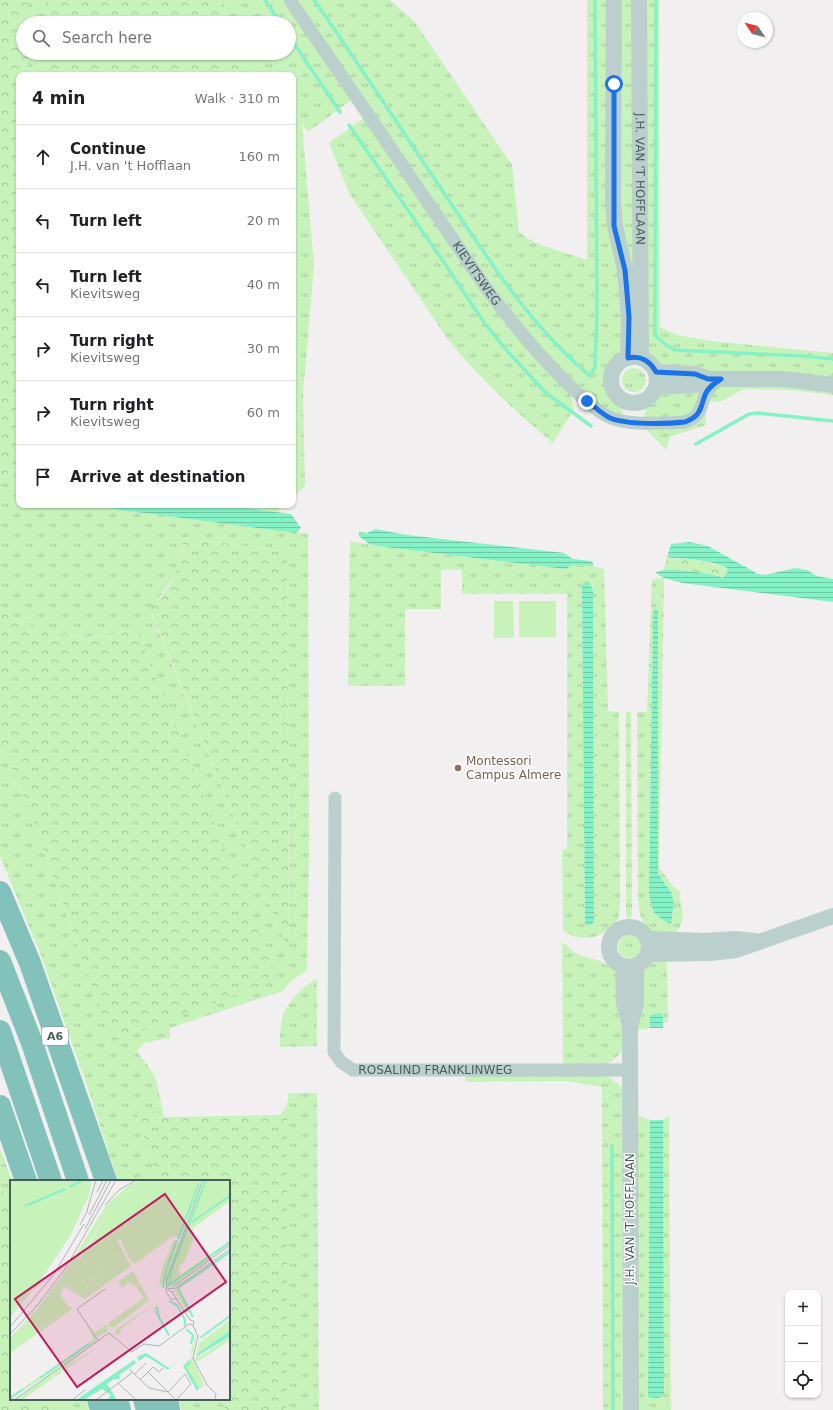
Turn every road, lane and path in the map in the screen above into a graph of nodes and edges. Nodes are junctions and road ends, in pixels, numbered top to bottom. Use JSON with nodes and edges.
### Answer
{"nodes":[{"id":1,"x":290,"y":0,"type":"edge"},
{"id":2,"x":614,"y":0,"type":"edge"},
{"id":3,"x":639,"y":0,"type":"edge"},
{"id":4,"x":635,"y":358,"type":"junction"},
{"id":5,"x":656,"y":379,"type":"junction"},
{"id":6,"x":715,"y":379,"type":"junction"},
{"id":7,"x":833,"y":386,"type":"edge"},
{"id":8,"x":335,"y":798,"type":"dead end"},
{"id":9,"x":0,"y":892,"type":"edge"},
{"id":10,"x":833,"y":916,"type":"edge"},
{"id":11,"x":648,"y":947,"type":"junction"},
{"id":12,"x":0,"y":961,"type":"edge"},
{"id":13,"x":630,"y":966,"type":"junction"},
{"id":14,"x":0,"y":1031,"type":"edge"},
{"id":15,"x":630,"y":1070,"type":"junction"},
{"id":16,"x":0,"y":1106,"type":"edge"},
{"id":17,"x":26,"y":1180,"type":"edge"},
{"id":18,"x":51,"y":1180,"type":"edge"},
{"id":19,"x":78,"y":1180,"type":"edge"},
{"id":20,"x":106,"y":1180,"type":"edge"},
{"id":21,"x":98,"y":1400,"type":"edge"},
{"id":22,"x":117,"y":1400,"type":"edge"},
{"id":23,"x":144,"y":1400,"type":"edge"},
{"id":24,"x":167,"y":1400,"type":"edge"},
{"id":25,"x":101,"y":1410,"type":"edge"},
{"id":26,"x":120,"y":1410,"type":"edge"},
{"id":27,"x":147,"y":1410,"type":"edge"},
{"id":28,"x":169,"y":1410,"type":"edge"},
{"id":29,"x":631,"y":1410,"type":"edge"}],
"edges":[{"from":1,"to":6,"type":"street","name":"KIEVITSWEG"},
{"from":2,"to":4,"type":"street","name":"J.H. VAN 'T HOFFLAAN"},
{"from":3,"to":4,"type":"street","name":"J.H. VAN 'T HOFFLAAN"},
{"from":4,"to":5,"type":"street"},
{"from":4,"to":5,"type":"street"},
{"from":5,"to":6,"type":"street"},
{"from":6,"to":7,"type":"street"},
{"from":8,"to":15,"type":"street","name":"ROSALIND FRANKLINWEG"},
{"from":9,"to":20,"type":"highway","number":"A6"},
{"from":10,"to":11,"type":"street"},
{"from":11,"to":13,"type":"street"},
{"from":11,"to":13,"type":"street"},
{"from":12,"to":19,"type":"highway","number":"A6"},
{"from":13,"to":15,"type":"street","name":"J.H. VAN 'T HOFFLAAN"},
{"from":14,"to":18,"type":"highway"},
{"from":15,"to":29,"type":"street","name":"J.H. VAN 'T HOFFLAAN"},
{"from":16,"to":17,"type":"highway"},
{"from":21,"to":25,"type":"highway"},
{"from":22,"to":26,"type":"highway"},
{"from":23,"to":27,"type":"highway"},
{"from":24,"to":28,"type":"highway"}]}
